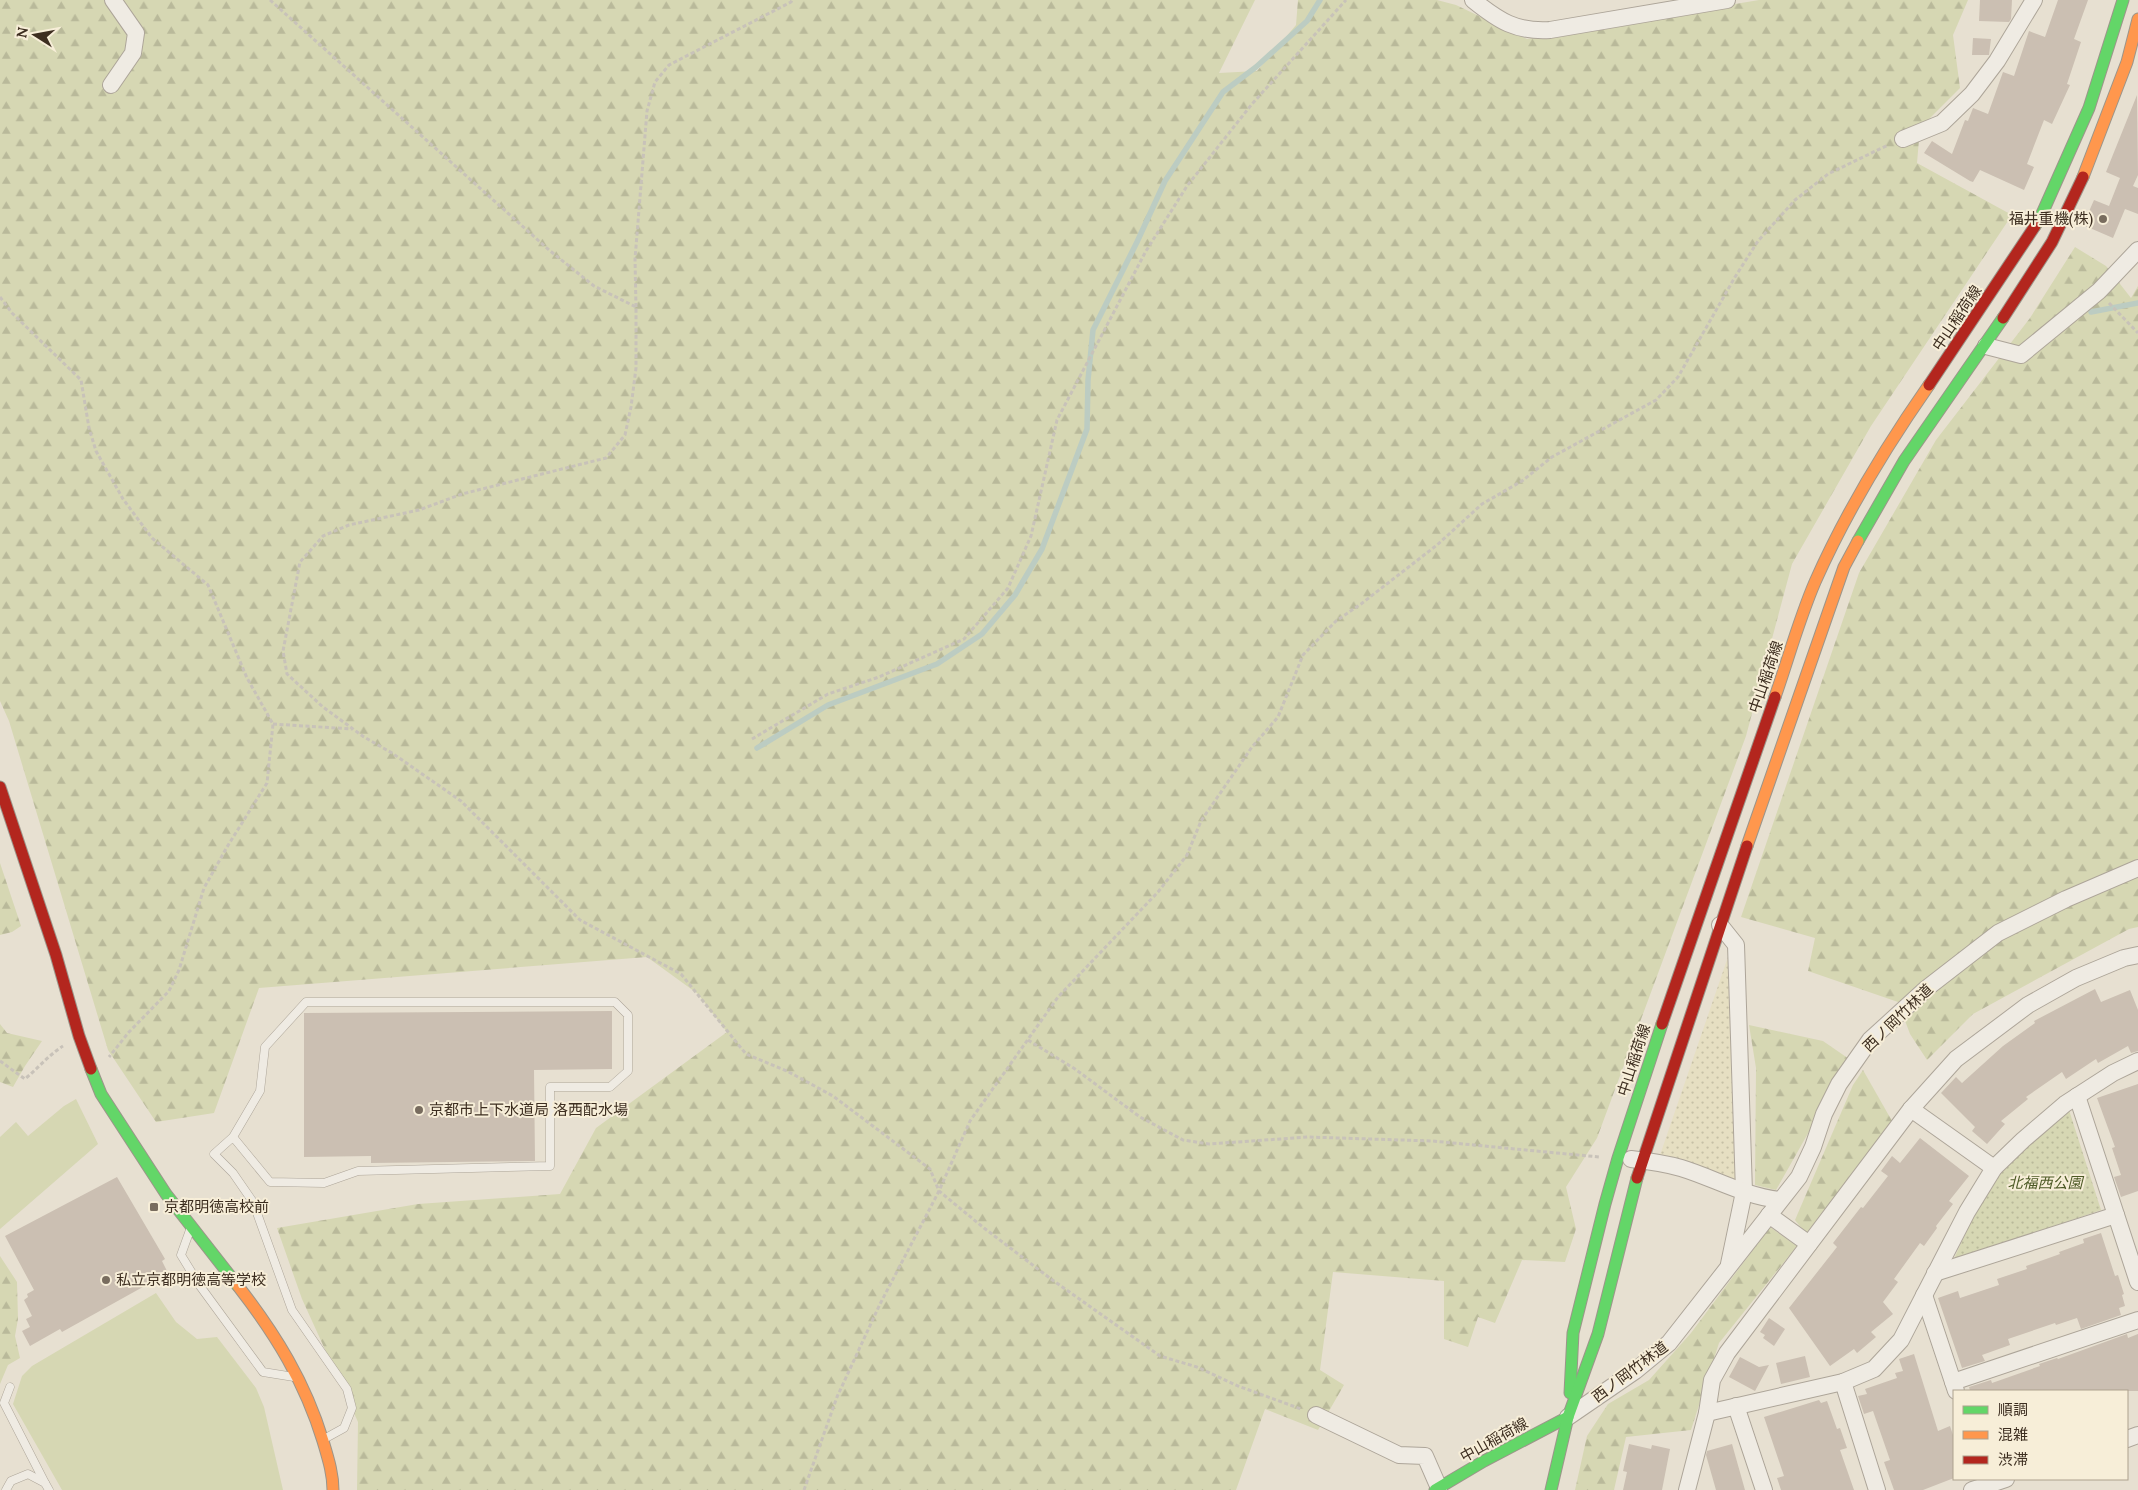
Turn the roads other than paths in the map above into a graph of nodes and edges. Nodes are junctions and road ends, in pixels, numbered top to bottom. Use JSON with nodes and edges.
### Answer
{"nodes":[{"id":1,"x":113,"y":0,"type":"edge"},
{"id":2,"x":1473,"y":0,"type":"edge"},
{"id":3,"x":1728,"y":0,"type":"edge"},
{"id":4,"x":2034,"y":0,"type":"edge"},
{"id":5,"x":2123,"y":0,"type":"edge"},
{"id":6,"x":2138,"y":19,"type":"edge"},
{"id":7,"x":2132,"y":63,"type":"edge"},
{"id":8,"x":111,"y":85,"type":"dead end"},
{"id":9,"x":1903,"y":139,"type":"road end"},
{"id":10,"x":2138,"y":250,"type":"edge"},
{"id":11,"x":1986,"y":346,"type":"junction"},
{"id":12,"x":0,"y":787,"type":"edge"},
{"id":13,"x":2138,"y":868,"type":"edge"},
{"id":14,"x":1720,"y":925,"type":"junction"},
{"id":15,"x":2138,"y":955,"type":"edge"},
{"id":16,"x":2138,"y":1061,"type":"edge"},
{"id":17,"x":2077,"y":1096,"type":"junction"},
{"id":18,"x":1911,"y":1109,"type":"junction"},
{"id":19,"x":234,"y":1137,"type":"junction"},
{"id":20,"x":1618,"y":1158,"type":"junction"},
{"id":21,"x":1641,"y":1160,"type":"junction"},
{"id":22,"x":1994,"y":1168,"type":"junction"},
{"id":23,"x":1744,"y":1192,"type":"junction"},
{"id":24,"x":1780,"y":1200,"type":"junction"},
{"id":25,"x":1769,"y":1215,"type":"junction"},
{"id":26,"x":2116,"y":1215,"type":"junction"},
{"id":27,"x":190,"y":1227,"type":"junction"},
{"id":28,"x":1809,"y":1244,"type":"junction"},
{"id":29,"x":1728,"y":1268,"type":"junction"},
{"id":30,"x":1935,"y":1273,"type":"junction"},
{"id":31,"x":2138,"y":1282,"type":"edge"},
{"id":32,"x":1924,"y":1295,"type":"junction"},
{"id":33,"x":2138,"y":1320,"type":"edge"},
{"id":34,"x":298,"y":1378,"type":"junction"},
{"id":35,"x":1843,"y":1382,"type":"junction"},
{"id":36,"x":10,"y":1387,"type":"dead end"},
{"id":37,"x":1954,"y":1387,"type":"edge"},
{"id":38,"x":1736,"y":1406,"type":"junction"},
{"id":39,"x":1707,"y":1412,"type":"junction"},
{"id":40,"x":1316,"y":1415,"type":"road end"},
{"id":41,"x":1568,"y":1417,"type":"junction"},
{"id":42,"x":322,"y":1441,"type":"junction"},
{"id":43,"x":2002,"y":1480,"type":"edge"},
{"id":44,"x":1981,"y":1485,"type":"edge"},
{"id":45,"x":47,"y":1486,"type":"edge"},
{"id":46,"x":1437,"y":1489,"type":"edge"},
{"id":47,"x":6,"y":1490,"type":"edge"},
{"id":48,"x":333,"y":1490,"type":"edge"},
{"id":49,"x":1551,"y":1490,"type":"edge"},
{"id":50,"x":1687,"y":1490,"type":"edge"},
{"id":51,"x":1764,"y":1490,"type":"edge"},
{"id":52,"x":1877,"y":1490,"type":"edge"}],
"edges":[{"from":1,"to":8,"type":"street"},
{"from":2,"to":3,"type":"street"},
{"from":4,"to":9,"type":"street"},
{"from":5,"to":20,"type":"main road","name":"中山稲荷線"},
{"from":6,"to":7,"type":"main road"},
{"from":7,"to":11,"type":"main road"},
{"from":10,"to":11,"type":"street"},
{"from":11,"to":14,"type":"main road"},
{"from":12,"to":27,"type":"main road"},
{"from":13,"to":24,"type":"street","name":"西ノ岡竹林道"},
{"from":14,"to":21,"type":"main road"},
{"from":14,"to":23,"type":"street"},
{"from":15,"to":18,"type":"street"},
{"from":16,"to":17,"type":"street"},
{"from":17,"to":22,"type":"street"},
{"from":17,"to":26,"type":"street"},
{"from":18,"to":22,"type":"street"},
{"from":18,"to":28,"type":"street"},
{"from":19,"to":19,"type":"lane"},
{"from":19,"to":42,"type":"lane"},
{"from":20,"to":21,"type":"street"},
{"from":20,"to":41,"type":"main road","name":"中山稲荷線"},
{"from":21,"to":23,"type":"street"},
{"from":21,"to":41,"type":"main road"},
{"from":22,"to":30,"type":"street"},
{"from":23,"to":24,"type":"street"},
{"from":23,"to":29,"type":"street"},
{"from":24,"to":25,"type":"street","name":"西ノ岡竹林道"},
{"from":25,"to":28,"type":"street"},
{"from":25,"to":29,"type":"street","name":"西ノ岡竹林道"},
{"from":26,"to":30,"type":"street"},
{"from":26,"to":31,"type":"street"},
{"from":27,"to":34,"type":"main road"},
{"from":27,"to":34,"type":"lane"},
{"from":28,"to":39,"type":"street"},
{"from":29,"to":41,"type":"street","name":"西ノ岡竹林道"},
{"from":30,"to":32,"type":"street"},
{"from":32,"to":35,"type":"street"},
{"from":32,"to":37,"type":"street"},
{"from":33,"to":37,"type":"street"},
{"from":34,"to":42,"type":"main road"},
{"from":35,"to":38,"type":"street"},
{"from":35,"to":52,"type":"street"},
{"from":36,"to":45,"type":"lane"},
{"from":38,"to":39,"type":"street"},
{"from":38,"to":51,"type":"street"},
{"from":39,"to":50,"type":"street"},
{"from":40,"to":46,"type":"street"},
{"from":41,"to":46,"type":"main road","name":"中山稲荷線"},
{"from":41,"to":49,"type":"main road"},
{"from":42,"to":48,"type":"main road"},
{"from":43,"to":44,"type":"street"},
{"from":45,"to":47,"type":"lane"}]}
